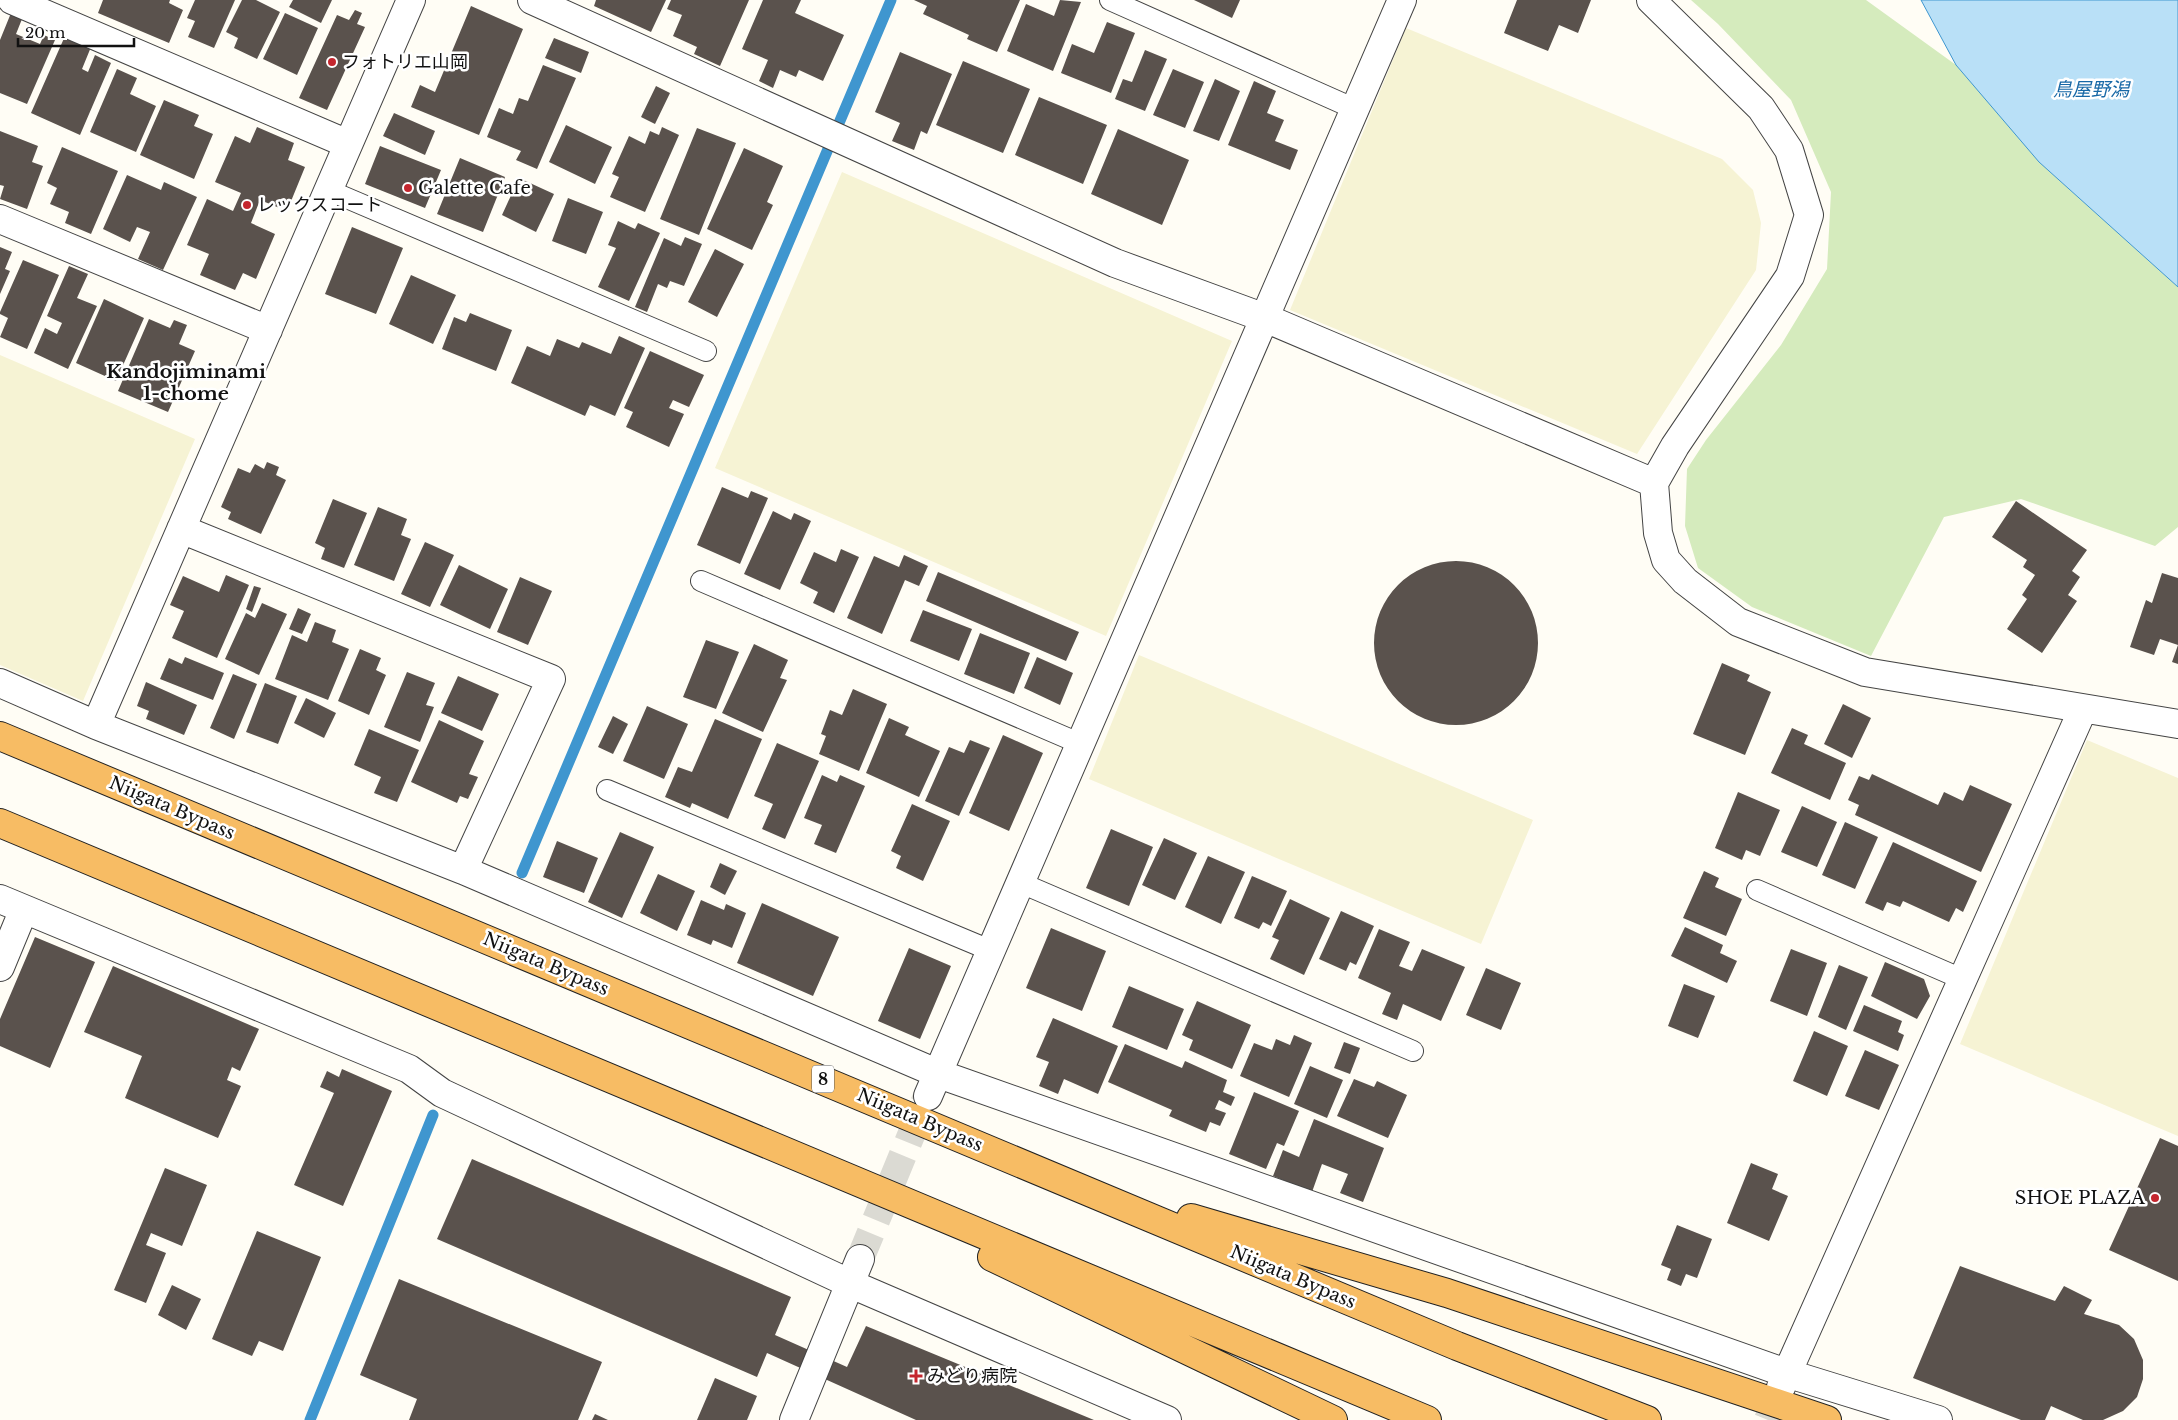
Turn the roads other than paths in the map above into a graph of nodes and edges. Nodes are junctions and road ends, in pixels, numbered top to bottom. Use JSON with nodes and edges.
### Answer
{"nodes":[{"id":1,"x":12,"y":0,"type":"edge"},
{"id":2,"x":411,"y":0,"type":"edge"},
{"id":3,"x":532,"y":0,"type":"edge"},
{"id":4,"x":1110,"y":0,"type":"edge"},
{"id":5,"x":1402,"y":0,"type":"edge"},
{"id":6,"x":1651,"y":0,"type":"edge"},
{"id":7,"x":1355,"y":109,"type":"junction"},
{"id":8,"x":348,"y":144,"type":"junction"},
{"id":9,"x":328,"y":190,"type":"junction"},
{"id":10,"x":0,"y":219,"type":"edge"},
{"id":11,"x":1265,"y":318,"type":"junction"},
{"id":12,"x":268,"y":330,"type":"junction"},
{"id":13,"x":706,"y":350,"type":"dead end"},
{"id":14,"x":1654,"y":483,"type":"junction"},
{"id":15,"x":181,"y":529,"type":"junction"},
{"id":16,"x":701,"y":581,"type":"dead end"},
{"id":17,"x":0,"y":683,"type":"edge"},
{"id":18,"x":2083,"y":709,"type":"junction"},
{"id":19,"x":2178,"y":724,"type":"edge"},
{"id":20,"x":96,"y":725,"type":"junction"},
{"id":21,"x":0,"y":736,"type":"edge"},
{"id":22,"x":1081,"y":744,"type":"junction"},
{"id":23,"x":607,"y":790,"type":"dead end"},
{"id":24,"x":0,"y":823,"type":"edge"},
{"id":25,"x":464,"y":870,"type":"junction"},
{"id":26,"x":1021,"y":882,"type":"junction"},
{"id":27,"x":1758,"y":890,"type":"dead end"},
{"id":28,"x":12,"y":904,"type":"edge"},
{"id":29,"x":992,"y":952,"type":"junction"},
{"id":30,"x":0,"y":968,"type":"edge"},
{"id":31,"x":1962,"y":979,"type":"junction"},
{"id":32,"x":1413,"y":1051,"type":"dead end"},
{"id":33,"x":933,"y":1085,"type":"junction"},
{"id":34,"x":675,"y":1106,"type":"junction"},
{"id":35,"x":1063,"y":1180,"type":"junction"},
{"id":36,"x":855,"y":1271,"type":"junction"},
{"id":37,"x":1783,"y":1380,"type":"junction"},
{"id":38,"x":794,"y":1420,"type":"edge"},
{"id":39,"x":1167,"y":1420,"type":"edge"},
{"id":40,"x":1333,"y":1420,"type":"edge"},
{"id":41,"x":1427,"y":1420,"type":"edge"},
{"id":42,"x":1647,"y":1420,"type":"edge"},
{"id":43,"x":1827,"y":1420,"type":"edge"},
{"id":44,"x":1938,"y":1420,"type":"edge"}],
"edges":[{"from":1,"to":8,"type":"street"},
{"from":2,"to":8,"type":"street"},
{"from":3,"to":11,"type":"street"},
{"from":4,"to":7,"type":"lane"},
{"from":5,"to":7,"type":"street"},
{"from":6,"to":14,"type":"street"},
{"from":7,"to":11,"type":"street"},
{"from":8,"to":9,"type":"street"},
{"from":9,"to":12,"type":"street"},
{"from":9,"to":13,"type":"lane"},
{"from":10,"to":12,"type":"street"},
{"from":11,"to":14,"type":"street"},
{"from":11,"to":22,"type":"street"},
{"from":12,"to":15,"type":"street"},
{"from":14,"to":18,"type":"street"},
{"from":15,"to":20,"type":"street"},
{"from":15,"to":25,"type":"street"},
{"from":16,"to":22,"type":"lane"},
{"from":17,"to":20,"type":"street"},
{"from":18,"to":19,"type":"street"},
{"from":18,"to":31,"type":"street"},
{"from":20,"to":25,"type":"street"},
{"from":21,"to":35,"type":"highway","name":"Niigata Bypass","number":"8"},
{"from":22,"to":26,"type":"street"},
{"from":23,"to":29,"type":"lane"},
{"from":24,"to":34,"type":"highway"},
{"from":25,"to":33,"type":"street"},
{"from":26,"to":29,"type":"street"},
{"from":26,"to":32,"type":"lane"},
{"from":27,"to":31,"type":"lane"},
{"from":28,"to":30,"type":"street"},
{"from":28,"to":36,"type":"street"},
{"from":29,"to":33,"type":"street"},
{"from":31,"to":37,"type":"street"},
{"from":33,"to":37,"type":"street"},
{"from":34,"to":40,"type":"highway"},
{"from":34,"to":41,"type":"highway"},
{"from":35,"to":42,"type":"highway","name":"Niigata Bypass","number":"8"},
{"from":35,"to":43,"type":"highway"},
{"from":36,"to":38,"type":"street"},
{"from":36,"to":39,"type":"street"},
{"from":37,"to":44,"type":"street"}]}
